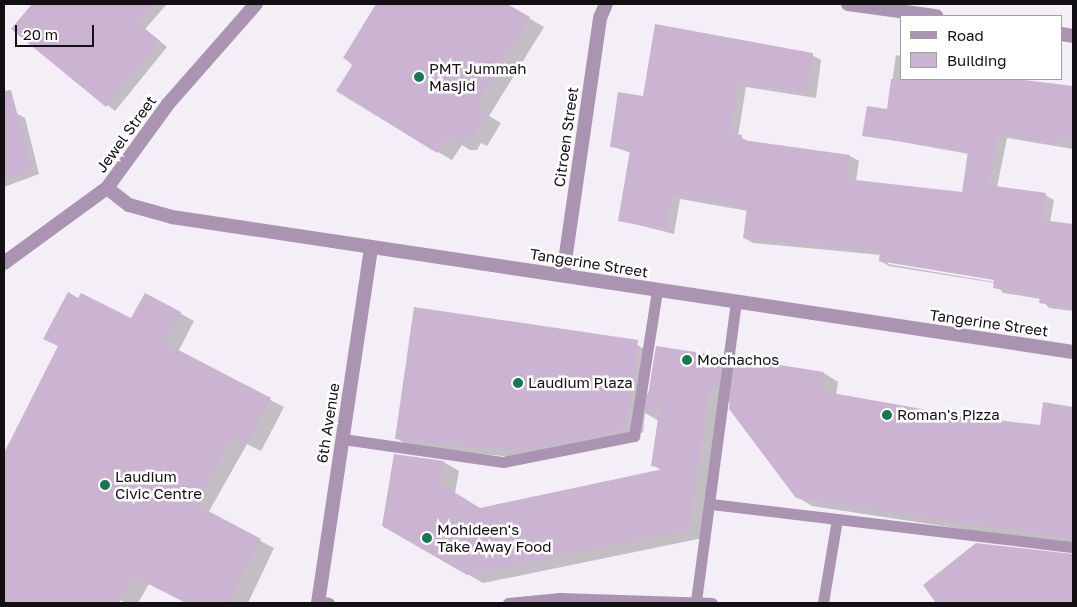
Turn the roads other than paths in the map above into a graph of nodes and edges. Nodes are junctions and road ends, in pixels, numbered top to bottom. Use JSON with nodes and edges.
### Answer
{"nodes":[{"id":1,"x":256,"y":4,"type":"edge"},
{"id":2,"x":606,"y":4,"type":"edge"},
{"id":3,"x":848,"y":4,"type":"edge"},
{"id":4,"x":929,"y":15,"type":"edge"},
{"id":5,"x":107,"y":188,"type":"junction"},
{"id":6,"x":371,"y":247,"type":"junction"},
{"id":7,"x":4,"y":263,"type":"edge"},
{"id":8,"x":563,"y":275,"type":"junction"},
{"id":9,"x":658,"y":290,"type":"junction"},
{"id":10,"x":736,"y":302,"type":"junction"},
{"id":11,"x":1073,"y":352,"type":"edge"},
{"id":12,"x":343,"y":439,"type":"junction"},
{"id":13,"x":711,"y":504,"type":"junction"},
{"id":14,"x":837,"y":519,"type":"junction"},
{"id":15,"x":1073,"y":547,"type":"edge"},
{"id":16,"x":696,"y":601,"type":"junction"},
{"id":17,"x":322,"y":603,"type":"edge"},
{"id":18,"x":508,"y":603,"type":"edge"},
{"id":19,"x":712,"y":603,"type":"edge"},
{"id":20,"x":823,"y":603,"type":"edge"}],
"edges":[{"from":1,"to":5,"type":"street","name":"Jewel Street"},
{"from":2,"to":8,"type":"street","name":"Citroen Street"},
{"from":3,"to":4,"type":"street"},
{"from":5,"to":6,"type":"street","name":"Tangerine Street"},
{"from":5,"to":7,"type":"street","name":"Jewel Street"},
{"from":6,"to":8,"type":"street","name":"Tangerine Street"},
{"from":6,"to":12,"type":"street","name":"6th Avenue"},
{"from":8,"to":9,"type":"street","name":"Tangerine Street"},
{"from":9,"to":10,"type":"street","name":"Tangerine Street"},
{"from":9,"to":12,"type":"lane"},
{"from":10,"to":11,"type":"street","name":"Tangerine Street"},
{"from":10,"to":13,"type":"lane"},
{"from":12,"to":17,"type":"street","name":"6th Avenue"},
{"from":13,"to":14,"type":"lane"},
{"from":13,"to":16,"type":"lane"},
{"from":14,"to":15,"type":"lane"},
{"from":14,"to":20,"type":"lane"},
{"from":16,"to":18,"type":"lane"},
{"from":16,"to":19,"type":"lane"}]}
